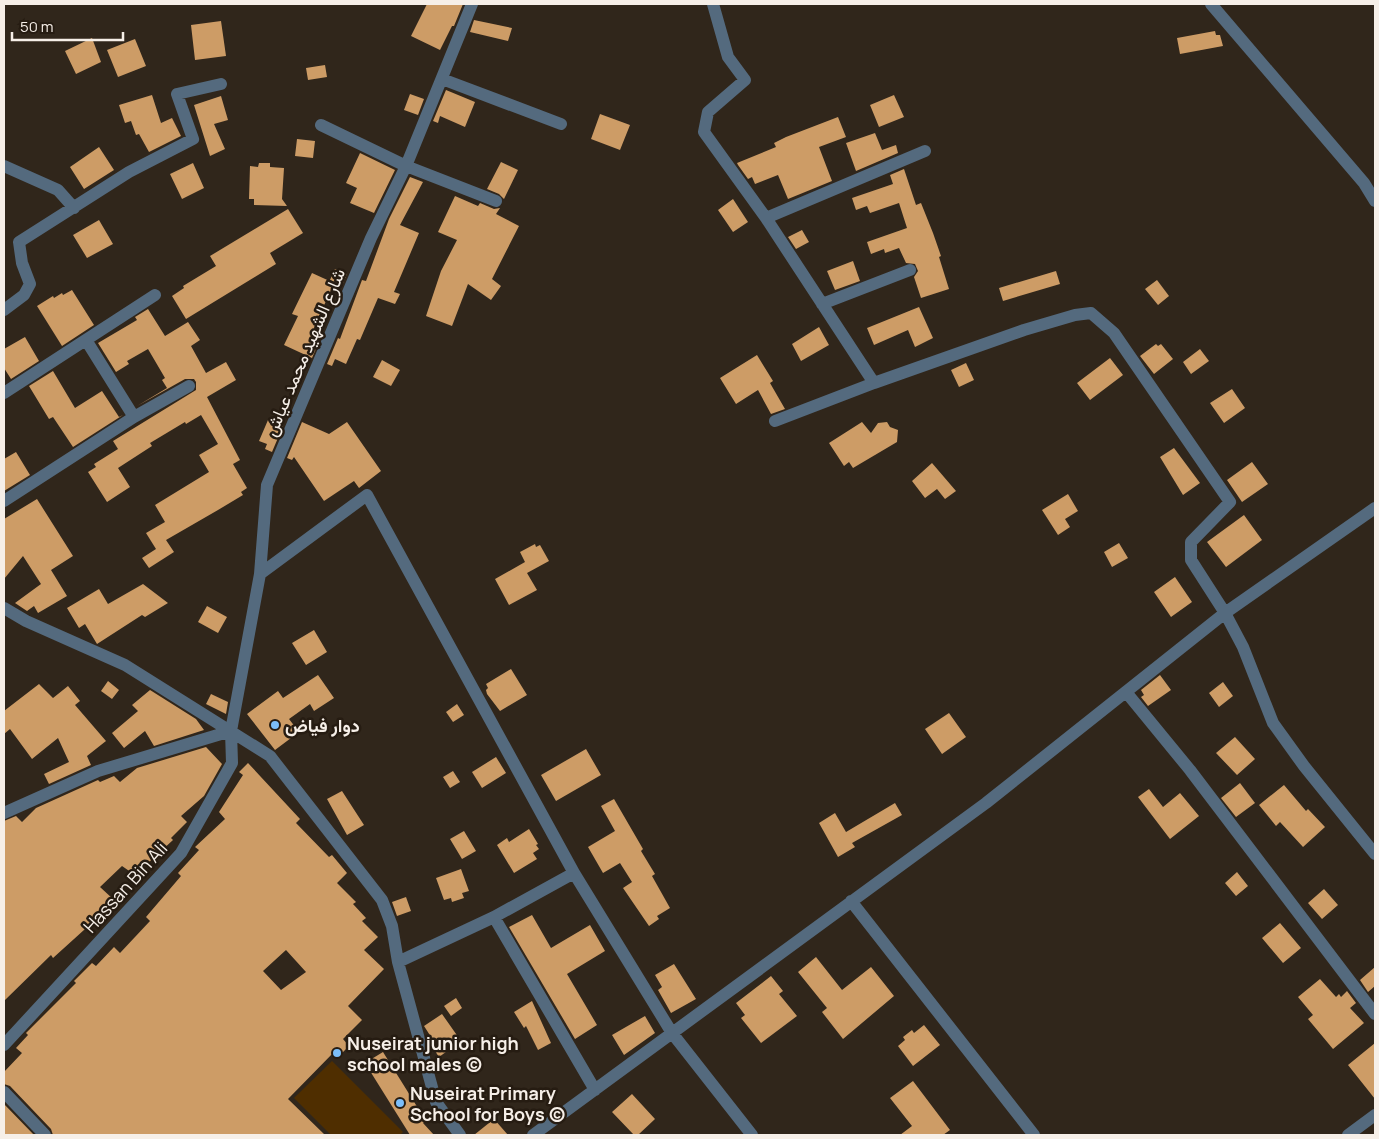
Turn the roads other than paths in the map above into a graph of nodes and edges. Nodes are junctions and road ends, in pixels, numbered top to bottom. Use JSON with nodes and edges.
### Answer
{"nodes":[{"id":1,"x":472,"y":4,"type":"edge"},
{"id":2,"x":713,"y":4,"type":"edge"},
{"id":3,"x":1211,"y":4,"type":"edge"},
{"id":4,"x":442,"y":79,"type":"junction"},
{"id":5,"x":221,"y":84,"type":"dead end"},
{"id":6,"x":561,"y":124,"type":"dead end"},
{"id":7,"x":321,"y":125,"type":"dead end"},
{"id":8,"x":925,"y":151,"type":"dead end"},
{"id":9,"x":4,"y":166,"type":"edge"},
{"id":10,"x":406,"y":166,"type":"junction"},
{"id":11,"x":496,"y":201,"type":"dead end"},
{"id":12,"x":1375,"y":201,"type":"edge"},
{"id":13,"x":74,"y":208,"type":"junction"},
{"id":14,"x":766,"y":218,"type":"junction"},
{"id":15,"x":910,"y":270,"type":"dead end"},
{"id":16,"x":155,"y":295,"type":"dead end"},
{"id":17,"x":822,"y":304,"type":"junction"},
{"id":18,"x":4,"y":310,"type":"edge"},
{"id":19,"x":86,"y":340,"type":"junction"},
{"id":20,"x":874,"y":383,"type":"junction"},
{"id":21,"x":189,"y":386,"type":"dead end"},
{"id":22,"x":4,"y":393,"type":"edge"},
{"id":23,"x":134,"y":417,"type":"junction"},
{"id":24,"x":775,"y":421,"type":"dead end"},
{"id":25,"x":4,"y":501,"type":"edge"},
{"id":26,"x":1375,"y":508,"type":"edge"},
{"id":27,"x":260,"y":574,"type":"junction"},
{"id":28,"x":4,"y":608,"type":"edge"},
{"id":29,"x":1225,"y":613,"type":"junction"},
{"id":30,"x":1126,"y":692,"type":"junction"},
{"id":31,"x":231,"y":731,"type":"junction"},
{"id":32,"x":4,"y":813,"type":"edge"},
{"id":33,"x":1375,"y":854,"type":"edge"},
{"id":34,"x":574,"y":873,"type":"junction"},
{"id":35,"x":851,"y":901,"type":"junction"},
{"id":36,"x":494,"y":916,"type":"junction"},
{"id":37,"x":398,"y":962,"type":"junction"},
{"id":38,"x":1375,"y":1014,"type":"edge"},
{"id":39,"x":672,"y":1033,"type":"junction"},
{"id":40,"x":4,"y":1045,"type":"edge"},
{"id":41,"x":594,"y":1090,"type":"junction"},
{"id":42,"x":4,"y":1092,"type":"edge"},
{"id":43,"x":1375,"y":1115,"type":"edge"},
{"id":44,"x":746,"y":1133,"type":"edge"},
{"id":45,"x":45,"y":1135,"type":"edge"},
{"id":46,"x":460,"y":1135,"type":"edge"},
{"id":47,"x":533,"y":1135,"type":"edge"},
{"id":48,"x":1034,"y":1135,"type":"edge"},
{"id":49,"x":1348,"y":1135,"type":"edge"}],
"edges":[{"from":1,"to":4,"type":"street","name":"شارع الشهيد محمد عياش"},
{"from":2,"to":14,"type":"street"},
{"from":3,"to":12,"type":"street"},
{"from":4,"to":6,"type":"street"},
{"from":4,"to":10,"type":"street","name":"شارع الشهيد محمد عياش"},
{"from":5,"to":13,"type":"street"},
{"from":7,"to":10,"type":"street"},
{"from":8,"to":14,"type":"street"},
{"from":9,"to":13,"type":"street"},
{"from":10,"to":11,"type":"street"},
{"from":10,"to":27,"type":"street","name":"شارع الشهيد محمد عياش"},
{"from":13,"to":18,"type":"street"},
{"from":14,"to":17,"type":"street"},
{"from":15,"to":17,"type":"street"},
{"from":16,"to":19,"type":"street"},
{"from":17,"to":20,"type":"street"},
{"from":19,"to":22,"type":"street"},
{"from":19,"to":23,"type":"street"},
{"from":20,"to":24,"type":"street"},
{"from":20,"to":29,"type":"street"},
{"from":21,"to":23,"type":"street"},
{"from":23,"to":25,"type":"street"},
{"from":26,"to":29,"type":"street"},
{"from":27,"to":31,"type":"street","name":"شارع الشهيد محمد عياش"},
{"from":27,"to":34,"type":"street"},
{"from":28,"to":31,"type":"street"},
{"from":29,"to":30,"type":"street"},
{"from":29,"to":33,"type":"street"},
{"from":30,"to":35,"type":"street"},
{"from":30,"to":38,"type":"street"},
{"from":31,"to":32,"type":"street"},
{"from":31,"to":37,"type":"street"},
{"from":31,"to":40,"type":"street","name":"Hassan Bin Ali"},
{"from":34,"to":36,"type":"street"},
{"from":34,"to":39,"type":"street"},
{"from":35,"to":39,"type":"street"},
{"from":35,"to":48,"type":"street"},
{"from":36,"to":37,"type":"street"},
{"from":36,"to":41,"type":"street"},
{"from":37,"to":46,"type":"street"},
{"from":39,"to":41,"type":"street"},
{"from":39,"to":44,"type":"street"},
{"from":41,"to":47,"type":"street"},
{"from":42,"to":45,"type":"street"},
{"from":43,"to":49,"type":"street"}]}
